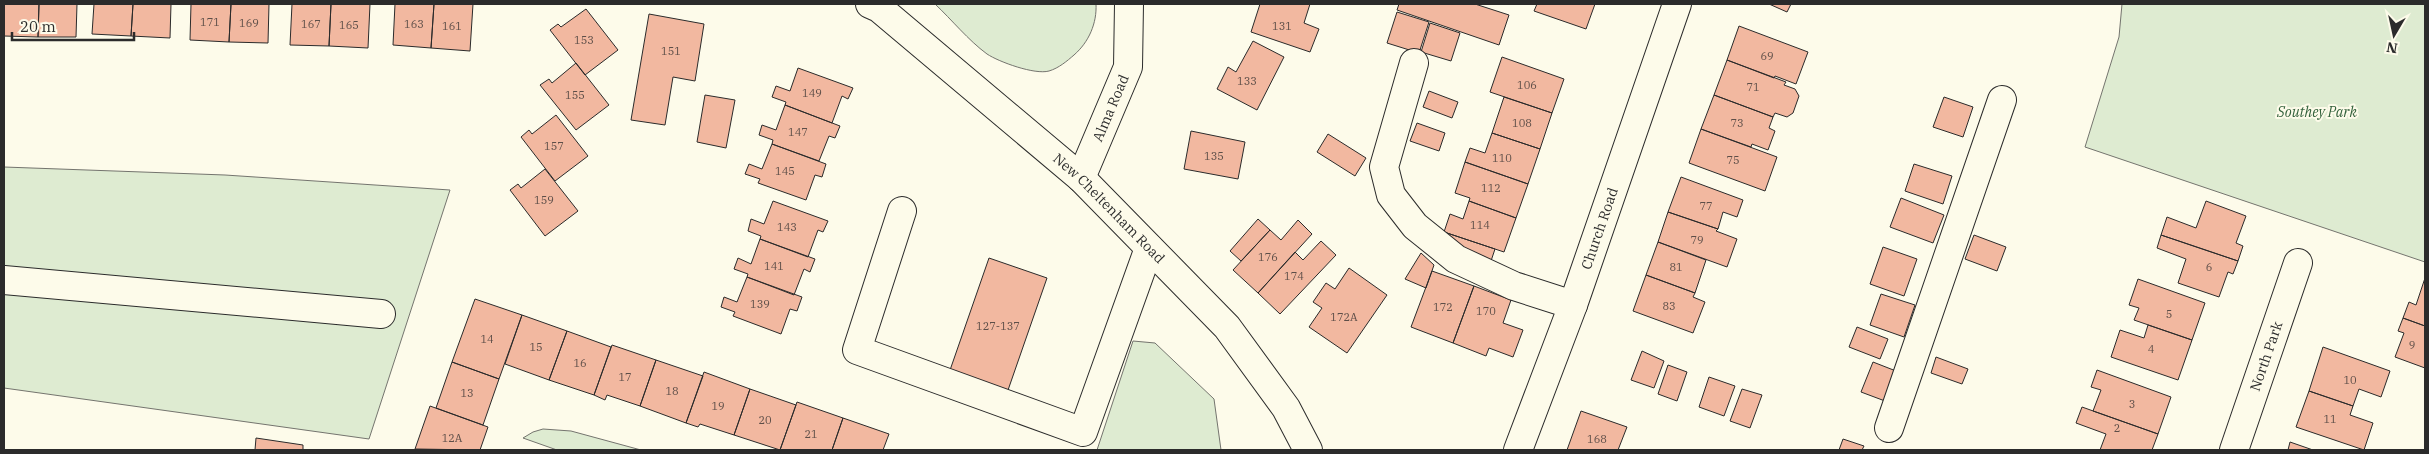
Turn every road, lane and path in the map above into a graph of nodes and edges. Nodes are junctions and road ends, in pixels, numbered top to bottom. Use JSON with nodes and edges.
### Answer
{"nodes":[{"id":1,"x":870,"y":4,"type":"edge"},
{"id":2,"x":1129,"y":4,"type":"edge"},
{"id":3,"x":1677,"y":4,"type":"edge"},
{"id":4,"x":1414,"y":63,"type":"dead end"},
{"id":5,"x":2002,"y":100,"type":"dead end"},
{"id":6,"x":1081,"y":178,"type":"junction"},
{"id":7,"x":902,"y":211,"type":"dead end"},
{"id":8,"x":1149,"y":248,"type":"junction"},
{"id":9,"x":2298,"y":263,"type":"dead end"},
{"id":10,"x":4,"y":280,"type":"edge"},
{"id":11,"x":1573,"y":305,"type":"junction"},
{"id":12,"x":382,"y":314,"type":"dead end"},
{"id":13,"x":1889,"y":428,"type":"dead end"},
{"id":14,"x":1308,"y":450,"type":"edge"},
{"id":15,"x":1518,"y":450,"type":"edge"},
{"id":16,"x":2234,"y":450,"type":"edge"}],
"edges":[{"from":1,"to":6,"type":"street","name":"New Cheltenham Road"},
{"from":2,"to":6,"type":"street","name":"Alma Road"},
{"from":3,"to":11,"type":"street","name":"Church Road"},
{"from":4,"to":11,"type":"street"},
{"from":5,"to":13,"type":"street"},
{"from":6,"to":8,"type":"street","name":"New Cheltenham Road"},
{"from":7,"to":8,"type":"street"},
{"from":8,"to":14,"type":"street","name":"New Cheltenham Road"},
{"from":9,"to":16,"type":"street","name":"North Park"},
{"from":10,"to":12,"type":"street"},
{"from":11,"to":15,"type":"street","name":"Church Road"}]}
